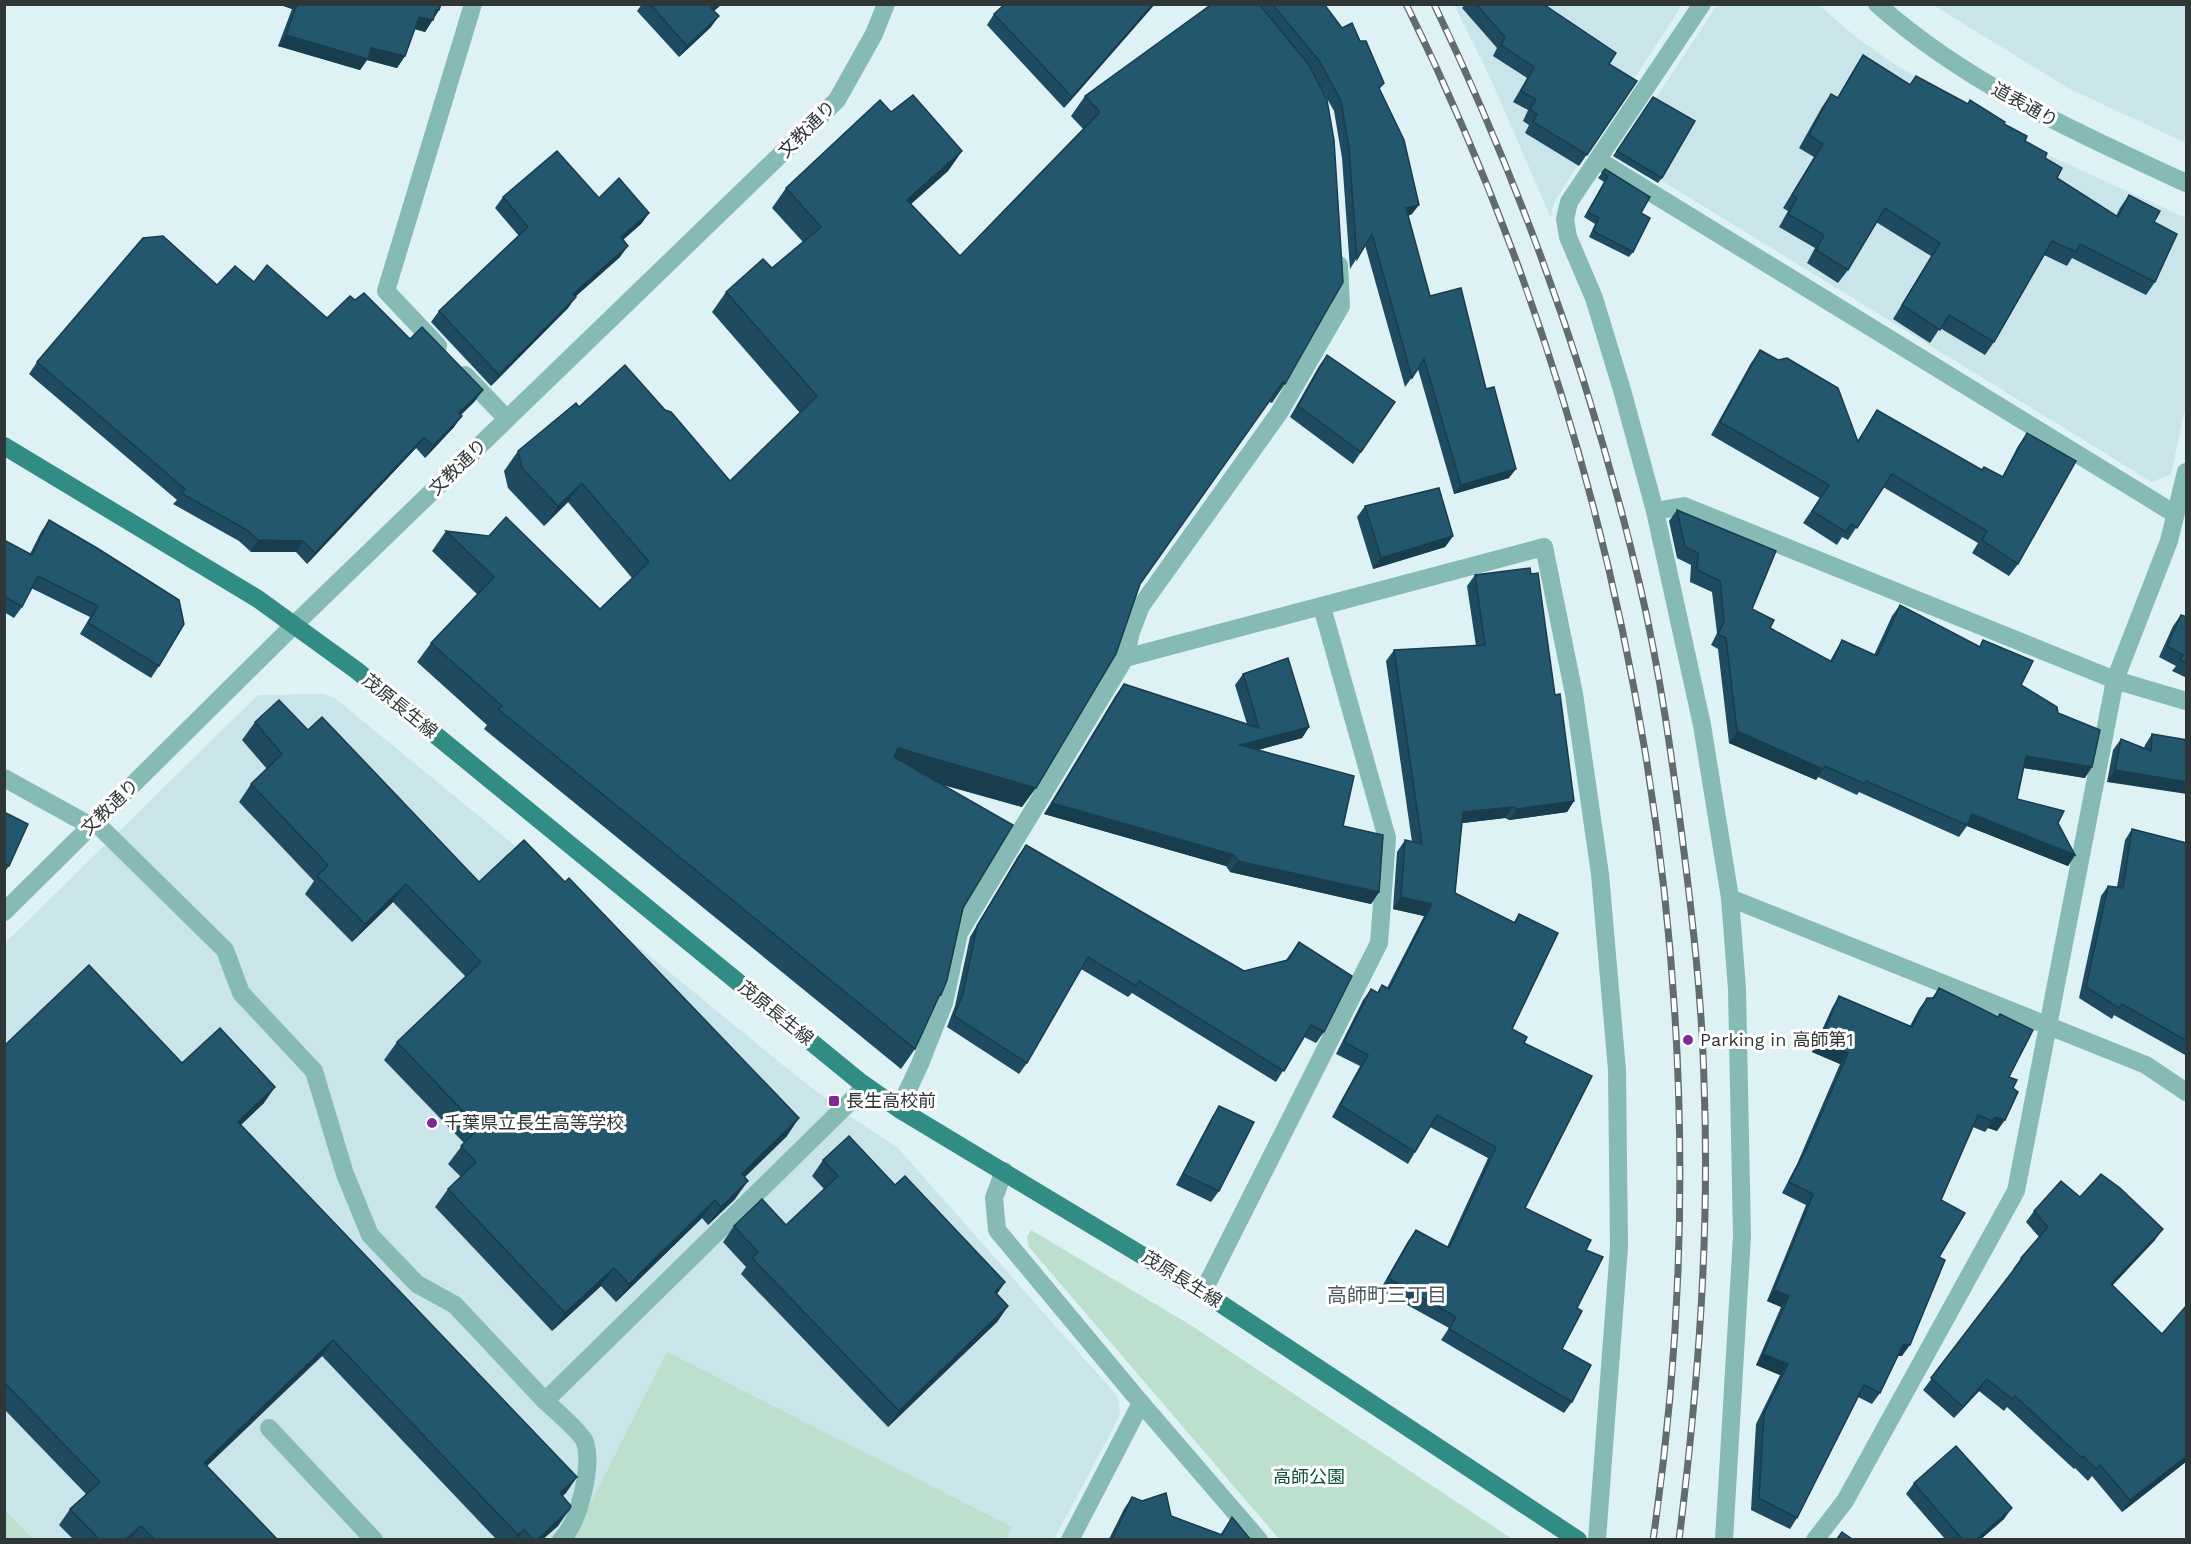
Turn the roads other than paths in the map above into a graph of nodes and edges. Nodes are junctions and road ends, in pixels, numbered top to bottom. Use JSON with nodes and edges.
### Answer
{"nodes":[{"id":1,"x":472,"y":4,"type":"edge"},
{"id":2,"x":886,"y":4,"type":"edge"},
{"id":3,"x":1702,"y":4,"type":"edge"},
{"id":4,"x":1877,"y":4,"type":"edge"},
{"id":5,"x":1598,"y":160,"type":"junction"},
{"id":6,"x":2187,"y":183,"type":"edge"},
{"id":7,"x":1338,"y":246,"type":"edge"},
{"id":8,"x":507,"y":419,"type":"junction"},
{"id":9,"x":4,"y":446,"type":"edge"},
{"id":10,"x":2187,"y":472,"type":"edge"},
{"id":11,"x":1655,"y":511,"type":"junction"},
{"id":12,"x":2175,"y":514,"type":"junction"},
{"id":13,"x":1322,"y":607,"type":"junction"},
{"id":14,"x":295,"y":624,"type":"junction"},
{"id":15,"x":1125,"y":658,"type":"junction"},
{"id":16,"x":2115,"y":680,"type":"junction"},
{"id":17,"x":2187,"y":701,"type":"edge"},
{"id":18,"x":4,"y":778,"type":"edge"},
{"id":19,"x":93,"y":824,"type":"junction"},
{"id":20,"x":1730,"y":898,"type":"junction"},
{"id":21,"x":4,"y":912,"type":"edge"},
{"id":22,"x":2048,"y":1026,"type":"junction"},
{"id":23,"x":866,"y":1086,"type":"junction"},
{"id":24,"x":2187,"y":1092,"type":"edge"},
{"id":25,"x":899,"y":1109,"type":"junction"},
{"id":26,"x":1004,"y":1171,"type":"junction"},
{"id":27,"x":1203,"y":1292,"type":"junction"},
{"id":28,"x":545,"y":1401,"type":"junction"},
{"id":29,"x":1141,"y":1403,"type":"junction"},
{"id":30,"x":269,"y":1428,"type":"edge"},
{"id":31,"x":374,"y":1539,"type":"edge"},
{"id":32,"x":561,"y":1539,"type":"edge"},
{"id":33,"x":1070,"y":1539,"type":"edge"},
{"id":34,"x":1259,"y":1539,"type":"edge"},
{"id":35,"x":1578,"y":1539,"type":"edge"},
{"id":36,"x":1597,"y":1539,"type":"edge"},
{"id":37,"x":1724,"y":1539,"type":"edge"},
{"id":38,"x":1815,"y":1539,"type":"edge"}],
"edges":[{"from":1,"to":8,"type":"street"},
{"from":2,"to":8,"type":"street","name":"文教通り"},
{"from":3,"to":5,"type":"street"},
{"from":4,"to":6,"type":"street","name":"道表通り"},
{"from":5,"to":11,"type":"street"},
{"from":5,"to":12,"type":"street"},
{"from":7,"to":15,"type":"street"},
{"from":8,"to":14,"type":"street","name":"文教通り"},
{"from":9,"to":14,"type":"main road","name":"茂原長生線"},
{"from":10,"to":12,"type":"street"},
{"from":11,"to":16,"type":"street"},
{"from":11,"to":20,"type":"street"},
{"from":12,"to":16,"type":"street"},
{"from":13,"to":15,"type":"street"},
{"from":13,"to":27,"type":"street"},
{"from":13,"to":36,"type":"street"},
{"from":14,"to":19,"type":"street","name":"文教通り"},
{"from":14,"to":23,"type":"main road","name":"茂原長生線"},
{"from":15,"to":25,"type":"street"},
{"from":16,"to":17,"type":"street"},
{"from":16,"to":22,"type":"street"},
{"from":18,"to":19,"type":"street"},
{"from":19,"to":21,"type":"street","name":"文教通り"},
{"from":19,"to":28,"type":"street"},
{"from":20,"to":22,"type":"street"},
{"from":20,"to":37,"type":"street"},
{"from":22,"to":24,"type":"street"},
{"from":22,"to":38,"type":"street"},
{"from":23,"to":25,"type":"main road","name":"茂原長生線"},
{"from":23,"to":28,"type":"street"},
{"from":25,"to":26,"type":"main road","name":"茂原長生線"},
{"from":26,"to":27,"type":"main road","name":"茂原長生線"},
{"from":26,"to":29,"type":"street"},
{"from":27,"to":35,"type":"main road","name":"茂原長生線"},
{"from":28,"to":32,"type":"street"},
{"from":29,"to":33,"type":"street"},
{"from":29,"to":34,"type":"street"},
{"from":30,"to":31,"type":"street"}]}
